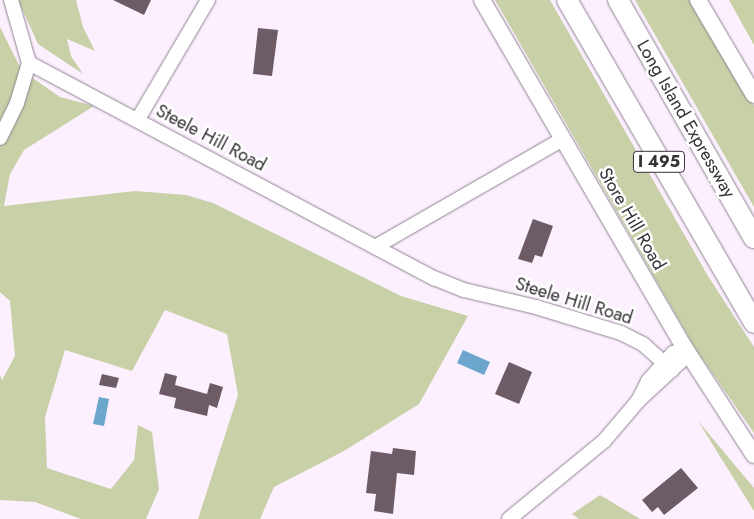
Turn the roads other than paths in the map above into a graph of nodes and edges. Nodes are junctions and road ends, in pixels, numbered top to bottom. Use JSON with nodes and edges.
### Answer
{"nodes":[{"id":1,"x":11,"y":0,"type":"edge"},
{"id":2,"x":208,"y":0,"type":"edge"},
{"id":3,"x":482,"y":0,"type":"edge"},
{"id":4,"x":567,"y":0,"type":"edge"},
{"id":5,"x":618,"y":0,"type":"edge"},
{"id":6,"x":698,"y":0,"type":"edge"},
{"id":7,"x":29,"y":64,"type":"junction"},
{"id":8,"x":754,"y":95,"type":"edge"},
{"id":9,"x":138,"y":119,"type":"junction"},
{"id":10,"x":0,"y":138,"type":"edge"},
{"id":11,"x":562,"y":139,"type":"junction"},
{"id":12,"x":754,"y":238,"type":"edge"},
{"id":13,"x":375,"y":247,"type":"junction"},
{"id":14,"x":754,"y":323,"type":"edge"},
{"id":15,"x":686,"y":350,"type":"junction"},
{"id":16,"x":668,"y":366,"type":"junction"},
{"id":17,"x":754,"y":455,"type":"edge"},
{"id":18,"x":509,"y":519,"type":"edge"}],
"edges":[{"from":1,"to":7,"type":"street"},
{"from":2,"to":9,"type":"street"},
{"from":3,"to":11,"type":"main road","name":"Store Hill Road"},
{"from":4,"to":14,"type":"highway","number":"I 495"},
{"from":5,"to":12,"type":"highway","name":"Long Island Expressway","number":"I 495"},
{"from":6,"to":8,"type":"main road"},
{"from":7,"to":9,"type":"street","name":"Steele Hill Road"},
{"from":7,"to":10,"type":"street"},
{"from":9,"to":13,"type":"street","name":"Steele Hill Road"},
{"from":11,"to":13,"type":"street"},
{"from":11,"to":15,"type":"main road","name":"Store Hill Road"},
{"from":13,"to":16,"type":"street","name":"Steele Hill Road"},
{"from":15,"to":16,"type":"street"},
{"from":15,"to":17,"type":"main road","name":"Store Hill Road"},
{"from":16,"to":18,"type":"street"}]}
